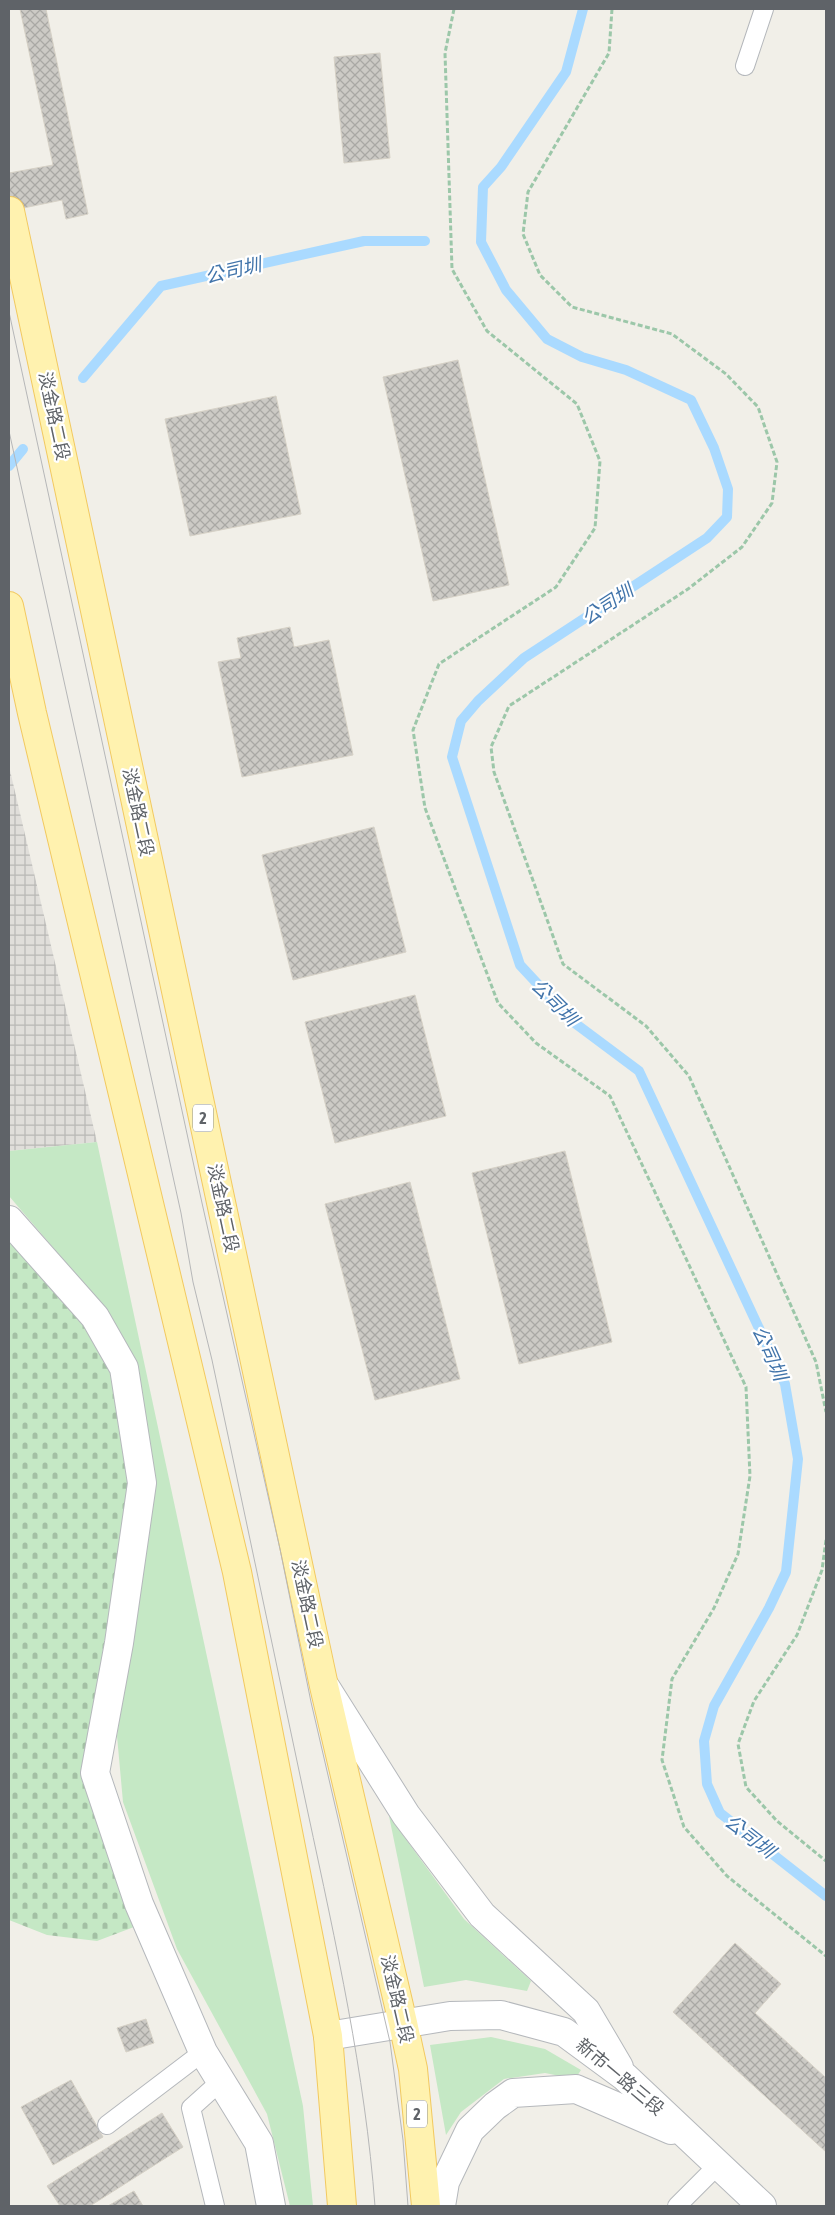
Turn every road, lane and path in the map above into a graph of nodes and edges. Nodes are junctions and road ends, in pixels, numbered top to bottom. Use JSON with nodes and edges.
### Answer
{"nodes":[{"id":1,"x":454,"y":9,"type":"edge"},
{"id":2,"x":612,"y":9,"type":"edge"},
{"id":3,"x":764,"y":9,"type":"edge"},
{"id":4,"x":745,"y":66,"type":"dead end"},
{"id":5,"x":10,"y":211,"type":"dead end"},
{"id":6,"x":9,"y":606,"type":"edge"},
{"id":7,"x":9,"y":1220,"type":"edge"},
{"id":8,"x":826,"y":1412,"type":"edge"},
{"id":9,"x":826,"y":1540,"type":"edge"},
{"id":10,"x":324,"y":1686,"type":"junction"},
{"id":11,"x":826,"y":1861,"type":"edge"},
{"id":12,"x":826,"y":1956,"type":"edge"},
{"id":13,"x":403,"y":2023,"type":"junction"},
{"id":14,"x":328,"y":2036,"type":"junction"},
{"id":15,"x":204,"y":2052,"type":"junction"},
{"id":16,"x":625,"y":2077,"type":"junction"},
{"id":17,"x":221,"y":2081,"type":"junction"},
{"id":18,"x":107,"y":2125,"type":"dead end"},
{"id":19,"x":689,"y":2138,"type":"junction"},
{"id":20,"x":718,"y":2165,"type":"junction"},
{"id":21,"x":215,"y":2206,"type":"edge"},
{"id":22,"x":271,"y":2206,"type":"edge"},
{"id":23,"x":342,"y":2206,"type":"edge"},
{"id":24,"x":426,"y":2206,"type":"edge"},
{"id":25,"x":441,"y":2206,"type":"edge"},
{"id":26,"x":677,"y":2206,"type":"edge"},
{"id":27,"x":762,"y":2206,"type":"edge"}],
"edges":[{"from":1,"to":12,"type":"path"},
{"from":2,"to":8,"type":"path"},
{"from":3,"to":4,"type":"lane"},
{"from":5,"to":10,"type":"main road","name":"淡金路二段","number":"2"},
{"from":6,"to":14,"type":"main road"},
{"from":7,"to":15,"type":"street"},
{"from":9,"to":11,"type":"path"},
{"from":10,"to":13,"type":"main road","name":"淡金路二段","number":"2"},
{"from":10,"to":16,"type":"street"},
{"from":13,"to":14,"type":"street","name":"新市一路三段"},
{"from":13,"to":16,"type":"street","name":"新市一路三段"},
{"from":13,"to":24,"type":"main road","name":"淡金路二段","number":"2"},
{"from":14,"to":23,"type":"main road"},
{"from":15,"to":17,"type":"street"},
{"from":15,"to":18,"type":"lane"},
{"from":16,"to":19,"type":"street","name":"新市一路三段"},
{"from":17,"to":21,"type":"lane"},
{"from":17,"to":22,"type":"street"},
{"from":19,"to":20,"type":"street","name":"新市一路三段"},
{"from":19,"to":25,"type":"street"},
{"from":20,"to":26,"type":"lane"},
{"from":20,"to":27,"type":"street","name":"新市一路三段"}]}
